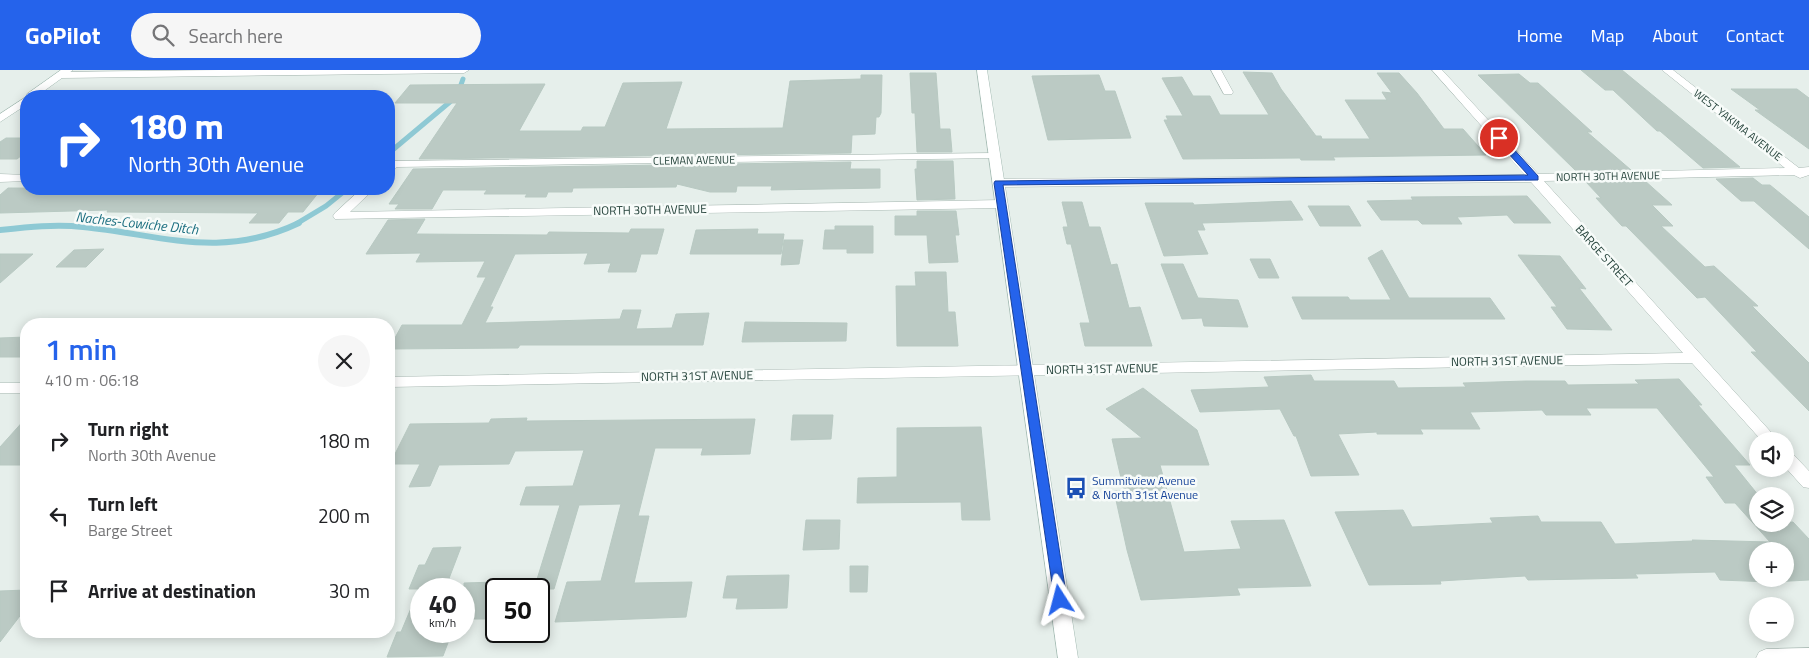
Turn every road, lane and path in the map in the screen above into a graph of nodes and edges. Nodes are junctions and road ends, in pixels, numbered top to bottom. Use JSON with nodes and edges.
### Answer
{"nodes":[{"id":1,"x":464,"y":70,"type":"edge"},
{"id":2,"x":982,"y":70,"type":"edge"},
{"id":3,"x":1216,"y":70,"type":"edge"},
{"id":4,"x":1437,"y":70,"type":"edge"},
{"id":5,"x":1667,"y":70,"type":"edge"},
{"id":6,"x":64,"y":72,"type":"edge"},
{"id":7,"x":39,"y":90,"type":"edge"},
{"id":8,"x":1228,"y":92,"type":"dead end"},
{"id":9,"x":20,"y":104,"type":"edge"},
{"id":10,"x":0,"y":119,"type":"edge"},
{"id":11,"x":994,"y":156,"type":"junction"},
{"id":12,"x":395,"y":166,"type":"edge"},
{"id":13,"x":1803,"y":171,"type":"edge"},
{"id":14,"x":0,"y":178,"type":"edge"},
{"id":15,"x":20,"y":178,"type":"edge"},
{"id":16,"x":1535,"y":178,"type":"junction"},
{"id":17,"x":1809,"y":181,"type":"edge"},
{"id":18,"x":998,"y":183,"type":"junction"},
{"id":19,"x":362,"y":195,"type":"edge"},
{"id":20,"x":1002,"y":204,"type":"junction"},
{"id":21,"x":1695,"y":358,"type":"junction"},
{"id":22,"x":1026,"y":371,"type":"junction"},
{"id":23,"x":395,"y":382,"type":"edge"},
{"id":24,"x":0,"y":388,"type":"edge"},
{"id":25,"x":20,"y":388,"type":"edge"},
{"id":26,"x":1764,"y":432,"type":"edge"},
{"id":27,"x":1794,"y":466,"type":"edge"},
{"id":28,"x":1809,"y":482,"type":"edge"},
{"id":29,"x":1809,"y":657,"type":"edge"},
{"id":30,"x":1068,"y":658,"type":"edge"},
{"id":31,"x":1766,"y":658,"type":"edge"}],
"edges":[{"from":1,"to":6,"type":"street"},
{"from":2,"to":11,"type":"street"},
{"from":3,"to":8,"type":"street"},
{"from":4,"to":16,"type":"street","name":"BARGE STREET"},
{"from":5,"to":13,"type":"street","name":"WEST YAKIMA AVENUE"},
{"from":6,"to":7,"type":"street"},
{"from":9,"to":10,"type":"street"},
{"from":11,"to":12,"type":"street","name":"CLEMAN AVENUE"},
{"from":11,"to":18,"type":"street"},
{"from":13,"to":16,"type":"street","name":"NORTH 30TH AVENUE"},
{"from":13,"to":17,"type":"street","name":"WEST YAKIMA AVENUE"},
{"from":14,"to":15,"type":"street"},
{"from":16,"to":18,"type":"street","name":"NORTH 30TH AVENUE"},
{"from":16,"to":21,"type":"street","name":"BARGE STREET"},
{"from":18,"to":20,"type":"street"},
{"from":19,"to":20,"type":"street","name":"NORTH 30TH AVENUE"},
{"from":20,"to":22,"type":"street"},
{"from":21,"to":22,"type":"street","name":"NORTH 31ST AVENUE"},
{"from":21,"to":26,"type":"street","name":"BARGE STREET"},
{"from":22,"to":23,"type":"street","name":"NORTH 31ST AVENUE"},
{"from":22,"to":30,"type":"street"},
{"from":24,"to":25,"type":"street"},
{"from":27,"to":28,"type":"street"},
{"from":29,"to":31,"type":"street"}]}
